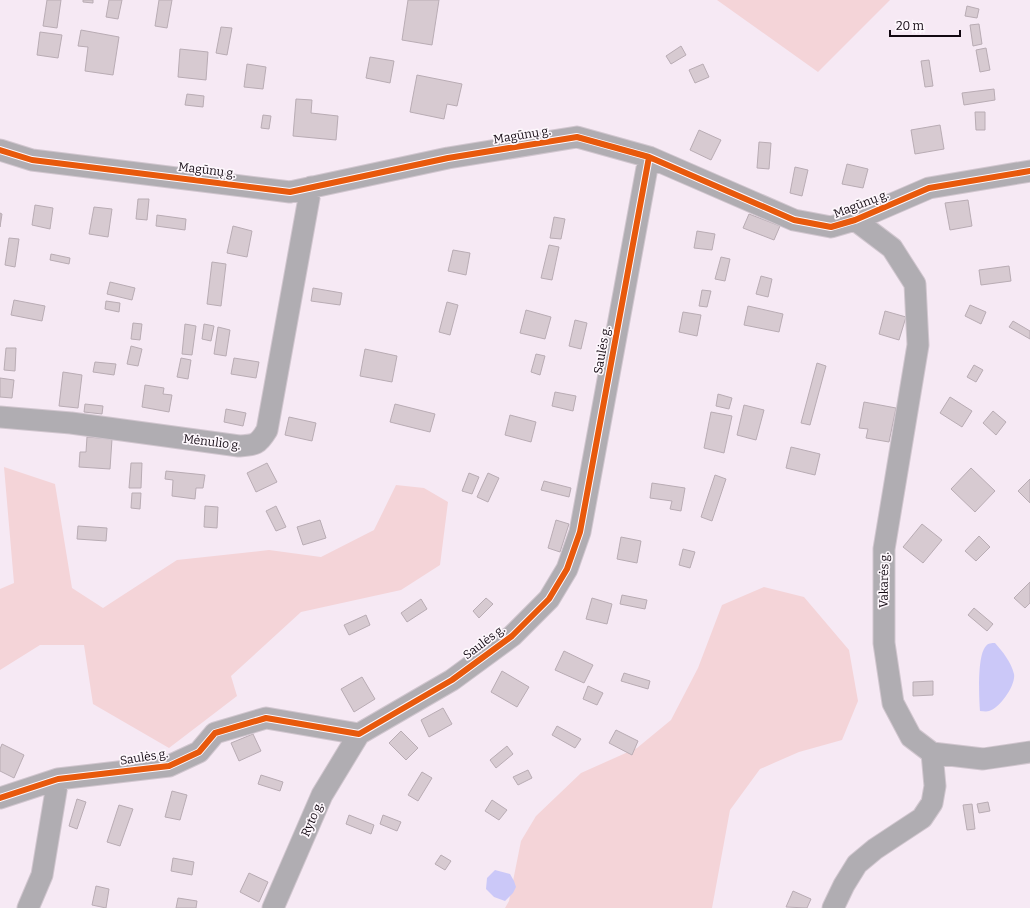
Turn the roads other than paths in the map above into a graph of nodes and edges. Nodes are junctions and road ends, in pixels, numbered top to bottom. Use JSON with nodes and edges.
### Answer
{"nodes":[{"id":1,"x":0,"y":150,"type":"edge"},
{"id":2,"x":649,"y":157,"type":"junction"},
{"id":3,"x":1030,"y":171,"type":"edge"},
{"id":4,"x":311,"y":187,"type":"junction"},
{"id":5,"x":855,"y":220,"type":"junction"},
{"id":6,"x":0,"y":416,"type":"edge"},
{"id":7,"x":360,"y":734,"type":"junction"},
{"id":8,"x":1030,"y":752,"type":"edge"},
{"id":9,"x":932,"y":753,"type":"junction"},
{"id":10,"x":58,"y":779,"type":"junction"},
{"id":11,"x":0,"y":798,"type":"edge"},
{"id":12,"x":28,"y":908,"type":"edge"},
{"id":13,"x":273,"y":908,"type":"edge"},
{"id":14,"x":833,"y":908,"type":"edge"}],
"edges":[{"from":1,"to":4,"type":"street","name":"Magūnų g."},
{"from":2,"to":4,"type":"street","name":"Magūnų g."},
{"from":2,"to":5,"type":"street","name":"Magūnų g."},
{"from":2,"to":7,"type":"street","name":"Saulės g."},
{"from":3,"to":5,"type":"street","name":"Magūnų g."},
{"from":4,"to":6,"type":"street","name":"Mėnulio g."},
{"from":5,"to":9,"type":"street","name":"Vakarės g."},
{"from":7,"to":10,"type":"street","name":"Saulės g."},
{"from":7,"to":13,"type":"street","name":"Ryto g."},
{"from":8,"to":9,"type":"street"},
{"from":9,"to":14,"type":"street"},
{"from":10,"to":11,"type":"street","name":"Saulės g."},
{"from":10,"to":12,"type":"street"}]}
